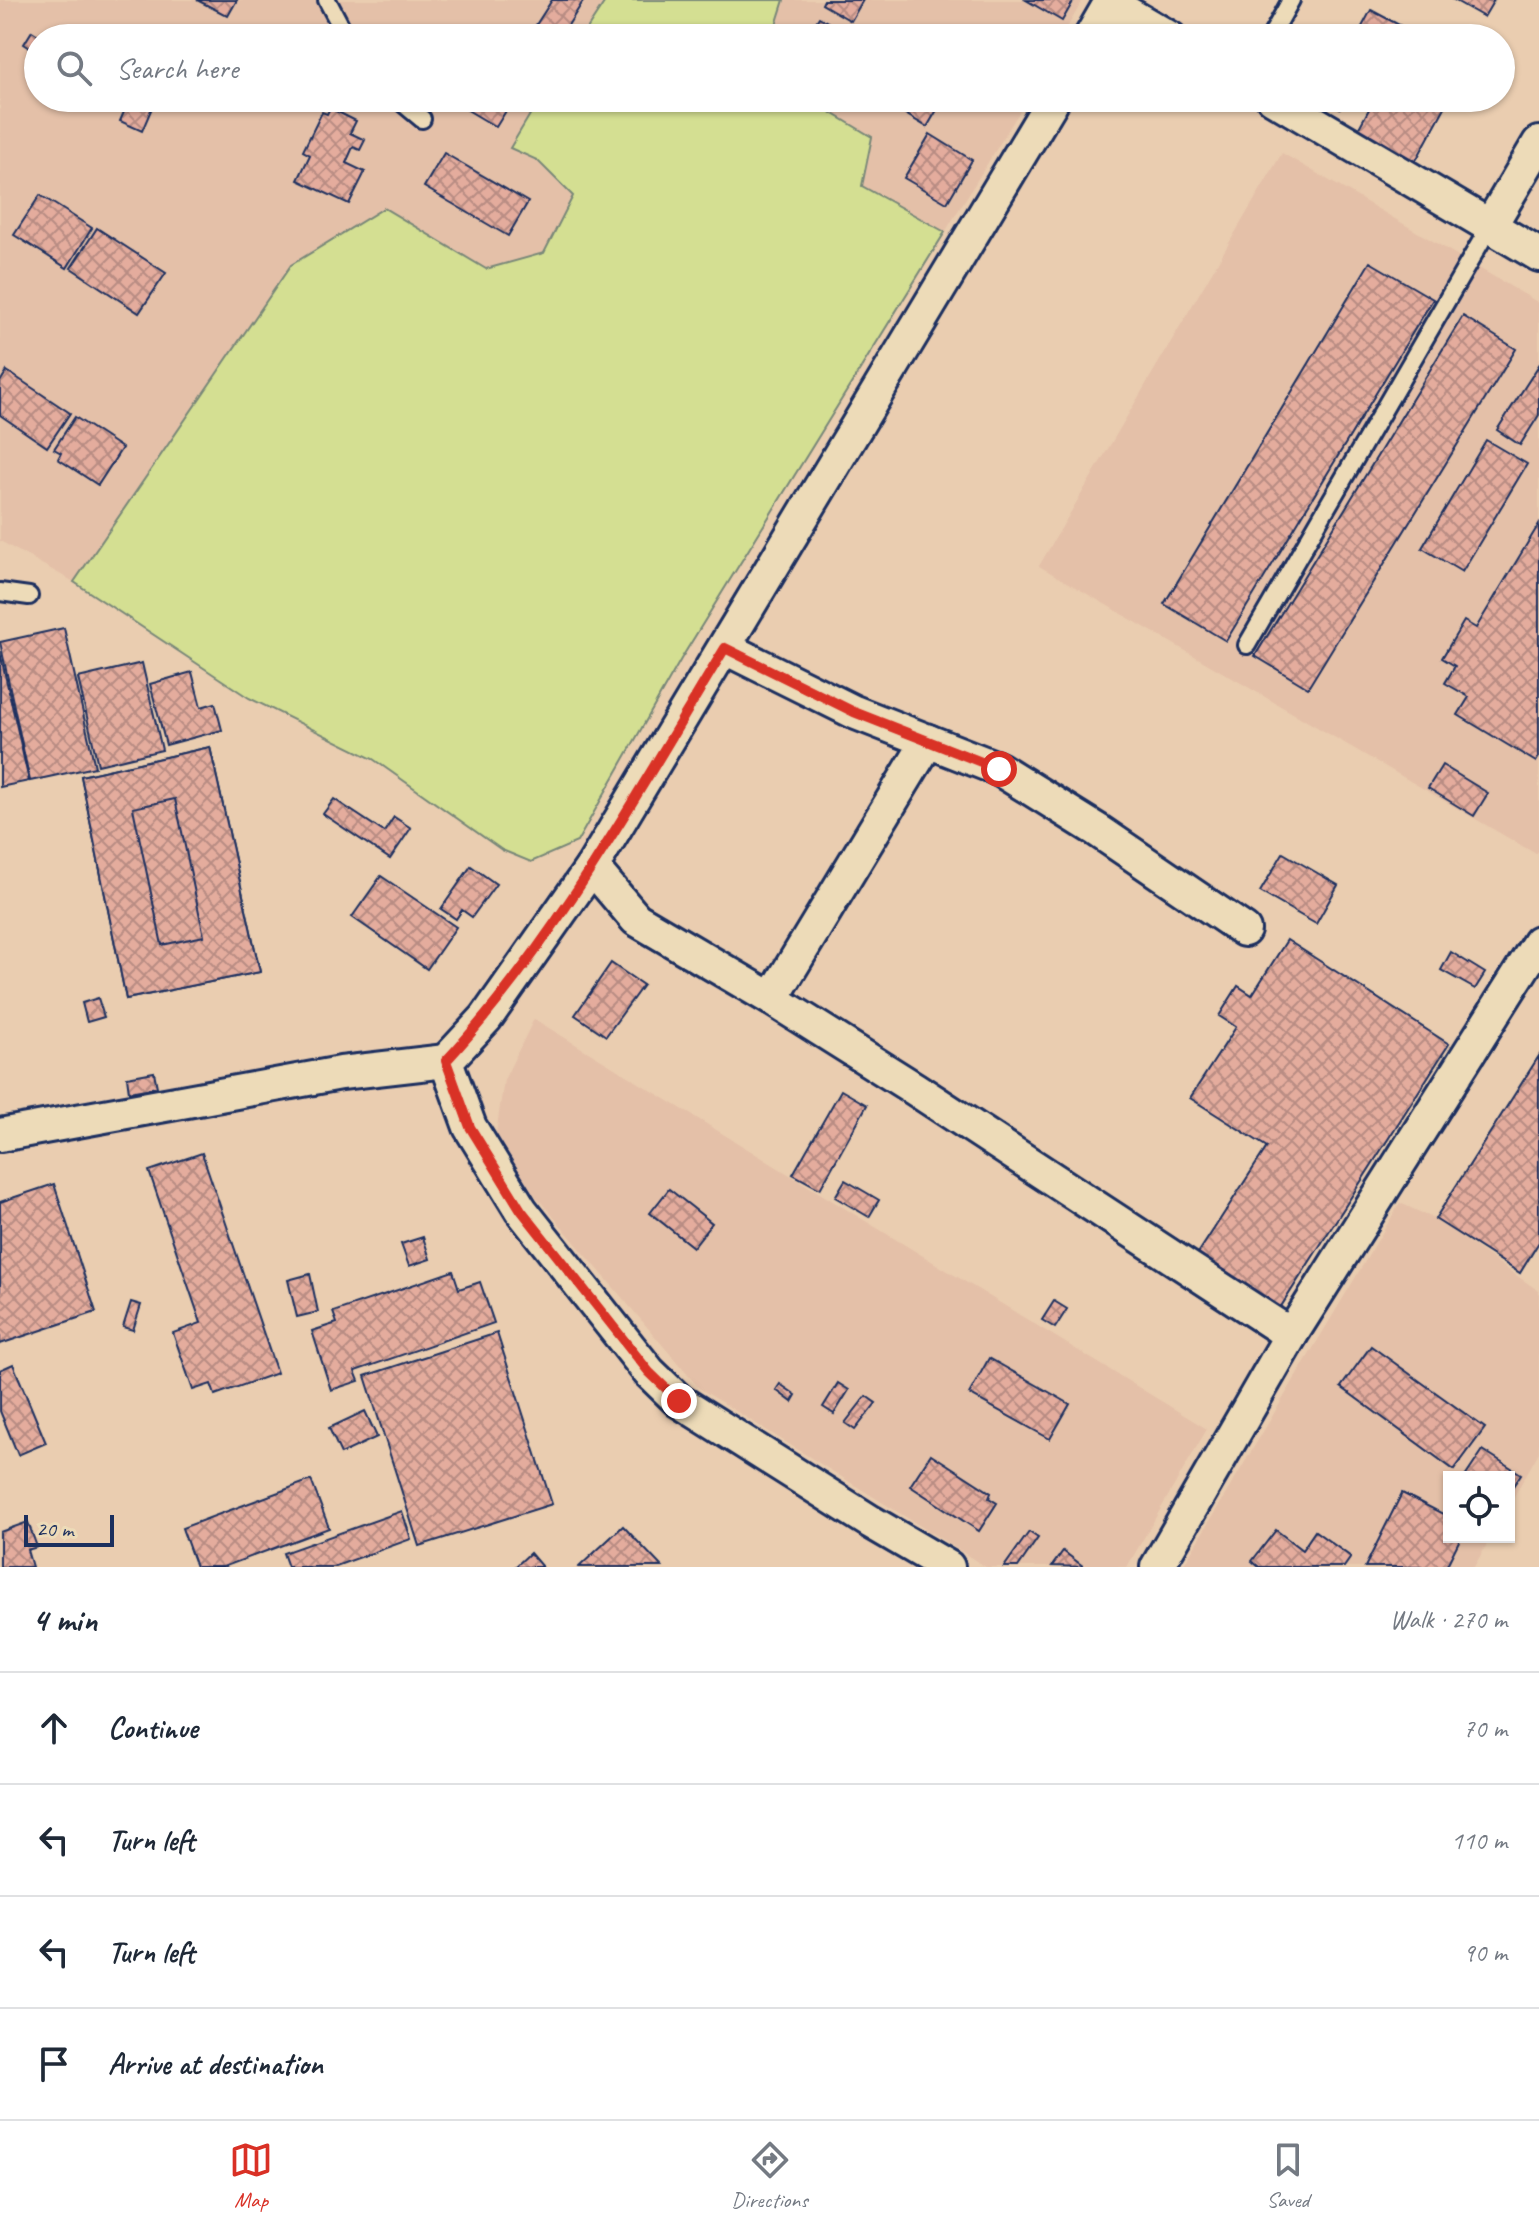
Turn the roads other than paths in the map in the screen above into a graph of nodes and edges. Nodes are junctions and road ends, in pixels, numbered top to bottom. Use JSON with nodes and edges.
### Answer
{"nodes":[{"id":1,"x":327,"y":0,"type":"edge"},
{"id":2,"x":1291,"y":0,"type":"edge"},
{"id":3,"x":1109,"y":1,"type":"edge"},
{"id":4,"x":340,"y":24,"type":"edge"},
{"id":5,"x":1097,"y":24,"type":"edge"},
{"id":6,"x":1147,"y":24,"type":"edge"},
{"id":7,"x":1278,"y":24,"type":"edge"},
{"id":8,"x":414,"y":112,"type":"edge"},
{"id":9,"x":1046,"y":112,"type":"edge"},
{"id":10,"x":1297,"y":112,"type":"edge"},
{"id":11,"x":422,"y":119,"type":"dead end"},
{"id":12,"x":1539,"y":143,"type":"edge"},
{"id":13,"x":1490,"y":226,"type":"junction"},
{"id":14,"x":1539,"y":255,"type":"edge"},
{"id":15,"x":0,"y":592,"type":"edge"},
{"id":16,"x":29,"y":596,"type":"dead end"},
{"id":17,"x":1247,"y":645,"type":"dead end"},
{"id":18,"x":725,"y":648,"type":"junction"},
{"id":19,"x":928,"y":741,"type":"junction"},
{"id":20,"x":592,"y":867,"type":"junction"},
{"id":21,"x":1244,"y":930,"type":"dead end"},
{"id":22,"x":1539,"y":942,"type":"edge"},
{"id":23,"x":772,"y":999,"type":"junction"},
{"id":24,"x":446,"y":1061,"type":"junction"},
{"id":25,"x":0,"y":1135,"type":"edge"},
{"id":26,"x":1291,"y":1335,"type":"junction"},
{"id":27,"x":948,"y":1567,"type":"edge"},
{"id":28,"x":1157,"y":1567,"type":"edge"}],
"edges":[{"from":1,"to":4,"type":"lane"},
{"from":2,"to":7,"type":"lane"},
{"from":3,"to":5,"type":"street"},
{"from":3,"to":6,"type":"street"},
{"from":8,"to":11,"type":"lane"},
{"from":9,"to":18,"type":"street"},
{"from":10,"to":13,"type":"street"},
{"from":12,"to":13,"type":"street"},
{"from":13,"to":14,"type":"street"},
{"from":13,"to":17,"type":"lane"},
{"from":15,"to":16,"type":"lane"},
{"from":18,"to":19,"type":"street"},
{"from":18,"to":20,"type":"street"},
{"from":19,"to":21,"type":"street"},
{"from":19,"to":23,"type":"street"},
{"from":20,"to":23,"type":"street"},
{"from":20,"to":24,"type":"street"},
{"from":22,"to":26,"type":"street"},
{"from":23,"to":26,"type":"street"},
{"from":24,"to":25,"type":"street"},
{"from":24,"to":27,"type":"street"},
{"from":26,"to":28,"type":"street"}]}
